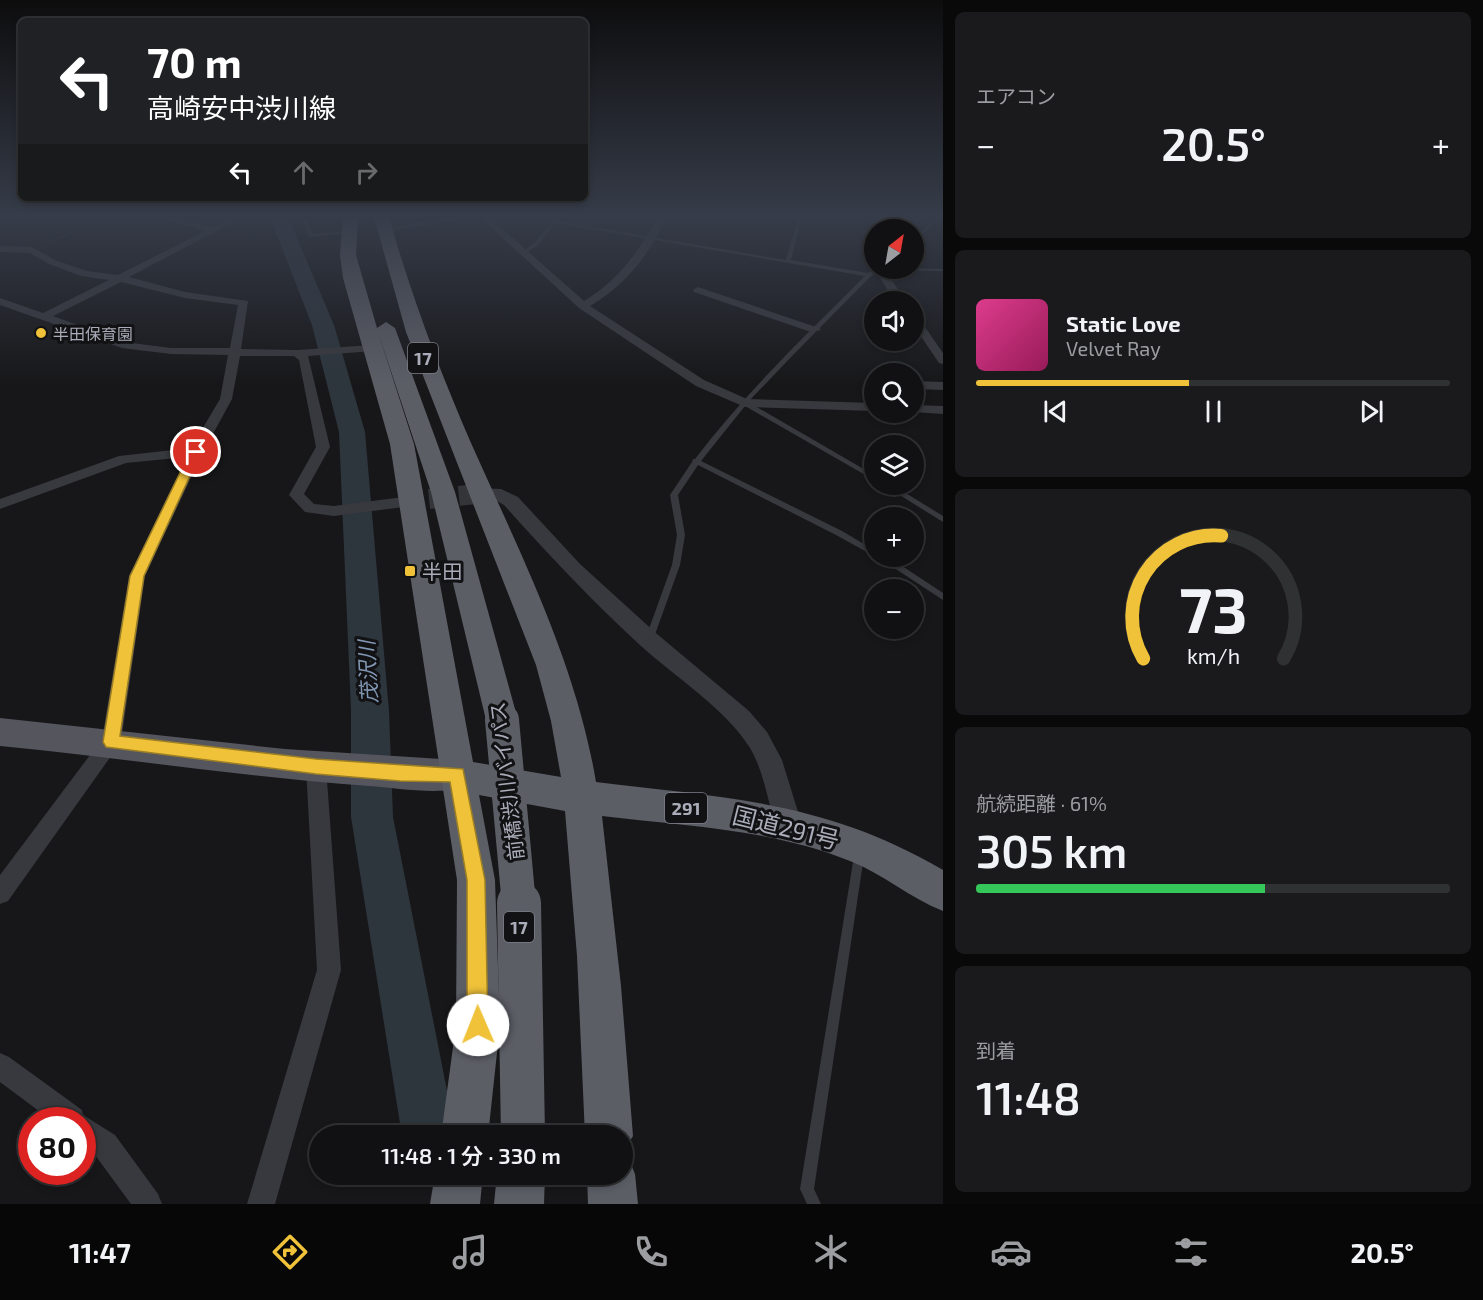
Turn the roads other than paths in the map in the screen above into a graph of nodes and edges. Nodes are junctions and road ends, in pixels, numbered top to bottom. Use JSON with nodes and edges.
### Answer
{"nodes":[{"id":1,"x":83,"y":273,"type":"edge"},
{"id":2,"x":128,"y":273,"type":"edge"},
{"id":3,"x":351,"y":273,"type":"edge"},
{"id":4,"x":367,"y":273,"type":"edge"},
{"id":5,"x":383,"y":273,"type":"edge"},
{"id":6,"x":397,"y":273,"type":"edge"},
{"id":7,"x":545,"y":273,"type":"edge"},
{"id":8,"x":626,"y":273,"type":"edge"},
{"id":9,"x":119,"y":278,"type":"junction"},
{"id":10,"x":864,"y":279,"type":"edge"},
{"id":11,"x":698,"y":290,"type":"dead end"},
{"id":12,"x":0,"y":301,"type":"edge"},
{"id":13,"x":583,"y":306,"type":"junction"},
{"id":14,"x":42,"y":318,"type":"junction"},
{"id":15,"x":815,"y":330,"type":"junction"},
{"id":16,"x":924,"y":333,"type":"edge"},
{"id":17,"x":374,"y":348,"type":"junction"},
{"id":18,"x":236,"y":351,"type":"junction"},
{"id":19,"x":297,"y":353,"type":"junction"},
{"id":20,"x":943,"y":361,"type":"edge"},
{"id":21,"x":924,"y":385,"type":"edge"},
{"id":22,"x":943,"y":386,"type":"edge"},
{"id":23,"x":412,"y":401,"type":"junction"},
{"id":24,"x":745,"y":403,"type":"junction"},
{"id":25,"x":864,"y":407,"type":"edge"},
{"id":26,"x":924,"y":409,"type":"edge"},
{"id":27,"x":943,"y":410,"type":"edge"},
{"id":28,"x":196,"y":452,"type":"junction"},
{"id":29,"x":695,"y":460,"type":"junction"},
{"id":30,"x":864,"y":472,"type":"edge"},
{"id":31,"x":479,"y":493,"type":"junction"},
{"id":32,"x":903,"y":495,"type":"edge"},
{"id":33,"x":411,"y":501,"type":"junction"},
{"id":34,"x":0,"y":504,"type":"edge"},
{"id":35,"x":943,"y":519,"type":"edge"},
{"id":36,"x":864,"y":547,"type":"edge"},
{"id":37,"x":897,"y":567,"type":"edge"},
{"id":38,"x":943,"y":597,"type":"edge"},
{"id":39,"x":649,"y":640,"type":"junction"},
{"id":40,"x":0,"y":732,"type":"edge"},
{"id":41,"x":111,"y":742,"type":"junction"},
{"id":42,"x":331,"y":768,"type":"junction"},
{"id":43,"x":457,"y":775,"type":"junction"},
{"id":44,"x":581,"y":797,"type":"junction"},
{"id":45,"x":789,"y":825,"type":"junction"},
{"id":46,"x":860,"y":848,"type":"junction"},
{"id":47,"x":943,"y":892,"type":"edge"},
{"id":48,"x":0,"y":893,"type":"edge"},
{"id":49,"x":0,"y":1066,"type":"edge"},
{"id":50,"x":55,"y":1107,"type":"edge"},
{"id":51,"x":465,"y":1125,"type":"edge"},
{"id":52,"x":524,"y":1125,"type":"edge"},
{"id":53,"x":608,"y":1125,"type":"edge"},
{"id":54,"x":96,"y":1139,"type":"edge"},
{"id":55,"x":458,"y":1185,"type":"edge"},
{"id":56,"x":520,"y":1185,"type":"edge"},
{"id":57,"x":612,"y":1185,"type":"edge"},
{"id":58,"x":148,"y":1204,"type":"edge"},
{"id":59,"x":261,"y":1204,"type":"edge"},
{"id":60,"x":455,"y":1204,"type":"edge"},
{"id":61,"x":519,"y":1204,"type":"edge"},
{"id":62,"x":613,"y":1204,"type":"edge"},
{"id":63,"x":814,"y":1204,"type":"edge"}],
"edges":[{"from":1,"to":9,"type":"street"},
{"from":2,"to":9,"type":"street"},
{"from":3,"to":17,"type":"highway","number":"17"},
{"from":4,"to":23,"type":"highway","name":"前橋渋川バイパス","number":"17"},
{"from":5,"to":23,"type":"highway","name":"前橋渋川バイパス","number":"17"},
{"from":6,"to":31,"type":"highway","number":"17"},
{"from":7,"to":13,"type":"street"},
{"from":8,"to":13,"type":"street"},
{"from":9,"to":14,"type":"street"},
{"from":9,"to":18,"type":"street"},
{"from":10,"to":15,"type":"lane"},
{"from":11,"to":15,"type":"street"},
{"from":12,"to":14,"type":"street"},
{"from":13,"to":24,"type":"street"},
{"from":14,"to":18,"type":"street"},
{"from":15,"to":24,"type":"lane"},
{"from":16,"to":20,"type":"street"},
{"from":17,"to":19,"type":"street"},
{"from":17,"to":33,"type":"highway","number":"17"},
{"from":18,"to":19,"type":"street"},
{"from":18,"to":28,"type":"street"},
{"from":19,"to":33,"type":"street"},
{"from":21,"to":22,"type":"street"},
{"from":23,"to":52,"type":"highway","name":"前橋渋川バイパス","number":"17","bridge":true},
{"from":24,"to":25,"type":"street"},
{"from":24,"to":29,"type":"lane"},
{"from":24,"to":30,"type":"lane"},
{"from":26,"to":27,"type":"street"},
{"from":28,"to":34,"type":"street"},
{"from":28,"to":41,"type":"street"},
{"from":29,"to":36,"type":"lane"},
{"from":29,"to":39,"type":"lane"},
{"from":31,"to":39,"type":"street"},
{"from":31,"to":44,"type":"highway","number":"17"},
{"from":32,"to":35,"type":"lane"},
{"from":33,"to":43,"type":"highway","number":"17"},
{"from":37,"to":38,"type":"lane"},
{"from":39,"to":45,"type":"street"},
{"from":40,"to":41,"type":"main road"},
{"from":41,"to":42,"type":"main road"},
{"from":41,"to":48,"type":"street"},
{"from":42,"to":43,"type":"main road"},
{"from":42,"to":59,"type":"street"},
{"from":43,"to":44,"type":"highway","name":"国道291号","number":"291"},
{"from":43,"to":51,"type":"highway","number":"17"},
{"from":44,"to":45,"type":"highway","name":"国道291号","number":"291"},
{"from":44,"to":53,"type":"highway","number":"17"},
{"from":45,"to":46,"type":"highway","name":"国道291号","number":"291"},
{"from":46,"to":47,"type":"highway","name":"国道291号","number":"291"},
{"from":46,"to":63,"type":"lane"},
{"from":49,"to":50,"type":"street"},
{"from":54,"to":58,"type":"street"},
{"from":55,"to":60,"type":"highway"},
{"from":56,"to":61,"type":"highway"},
{"from":57,"to":62,"type":"highway"}]}
